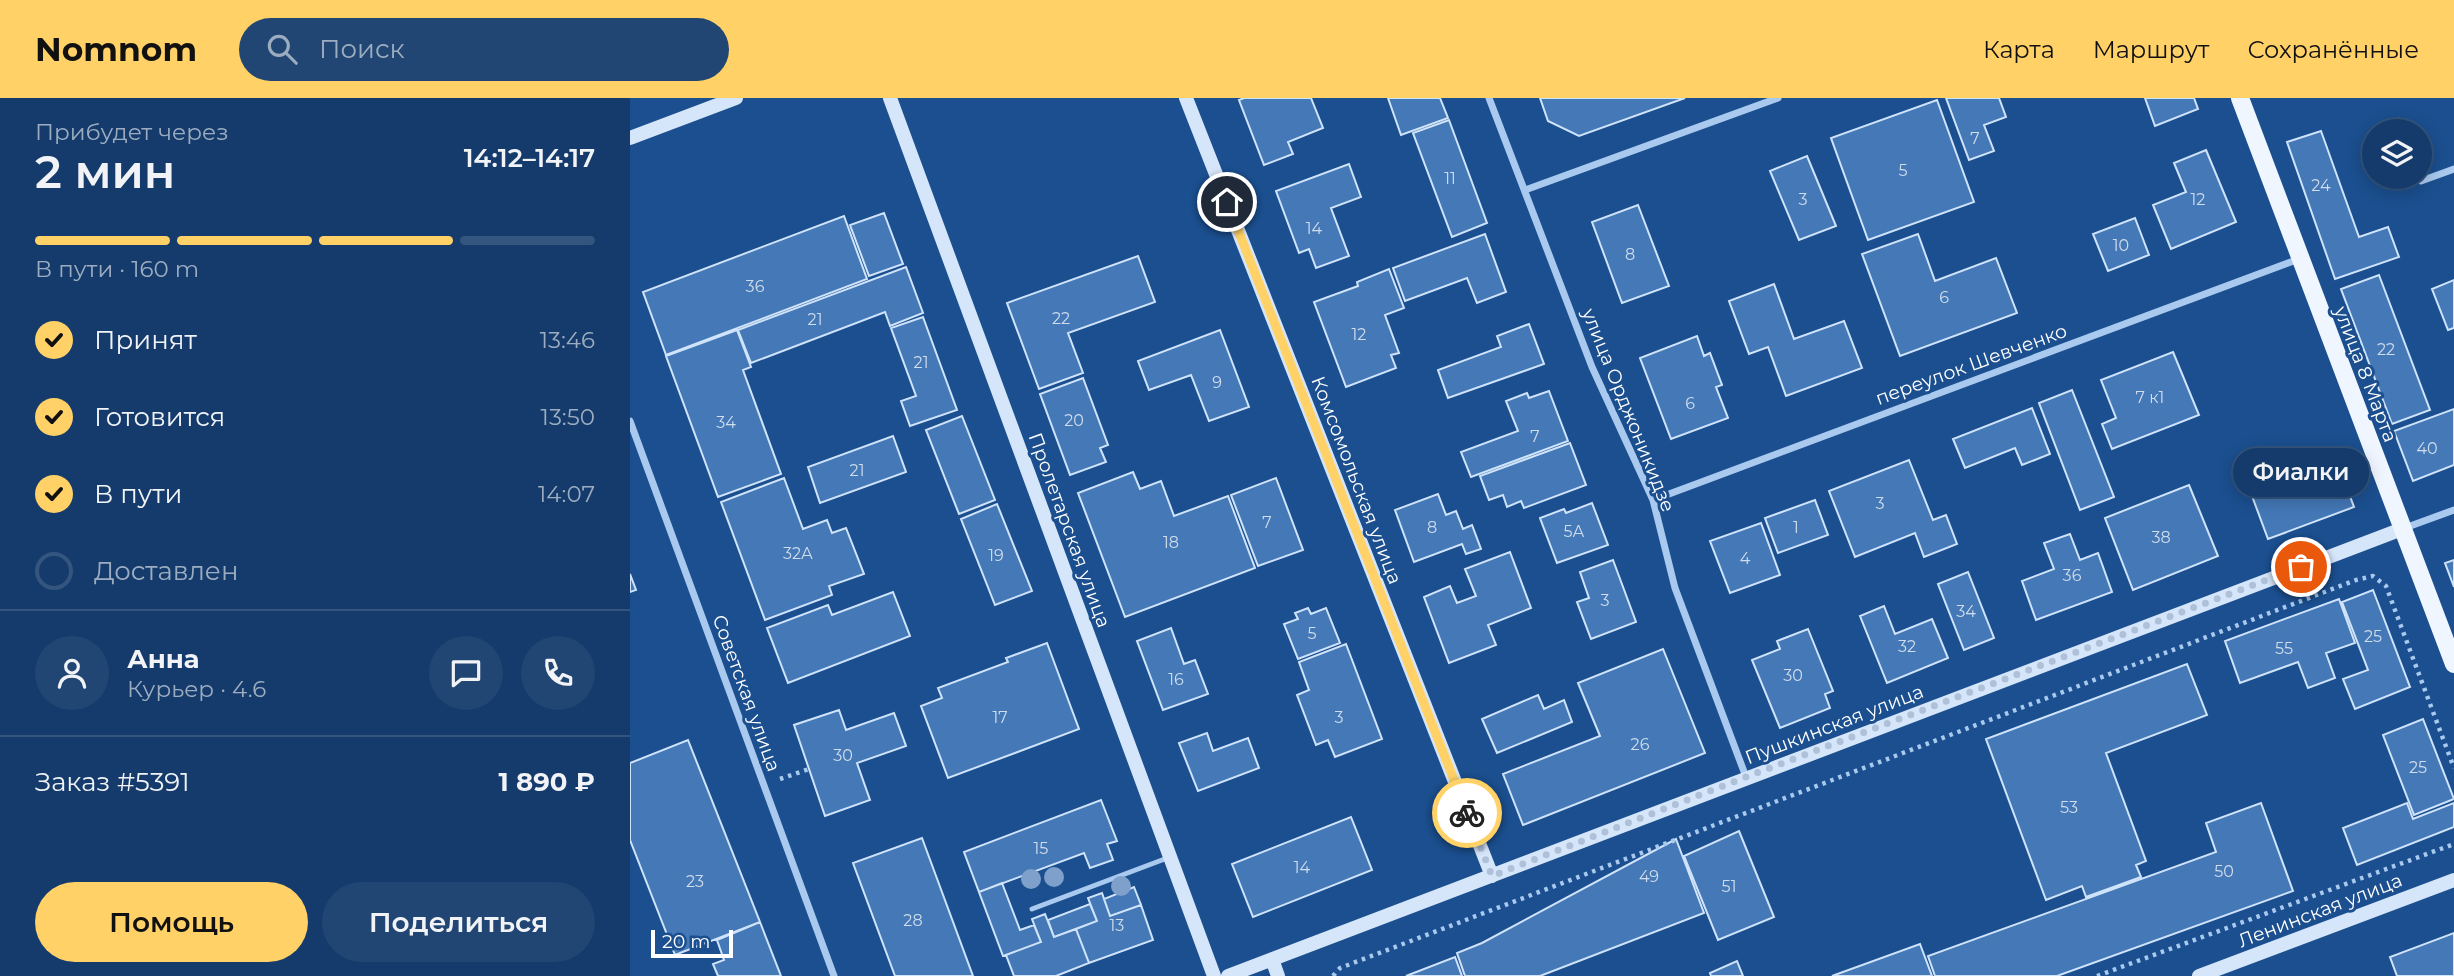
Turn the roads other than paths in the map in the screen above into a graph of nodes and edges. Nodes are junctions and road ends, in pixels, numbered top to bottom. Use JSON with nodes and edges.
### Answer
{"nodes":[{"id":1,"x":736,"y":98,"type":"edge"},
{"id":2,"x":890,"y":98,"type":"edge"},
{"id":3,"x":1186,"y":98,"type":"edge"},
{"id":4,"x":1489,"y":98,"type":"edge"},
{"id":5,"x":1778,"y":98,"type":"edge"},
{"id":6,"x":2240,"y":98,"type":"edge"},
{"id":7,"x":630,"y":138,"type":"edge"},
{"id":8,"x":2454,"y":169,"type":"edge"},
{"id":9,"x":2432,"y":177,"type":"edge"},
{"id":10,"x":1525,"y":190,"type":"junction"},
{"id":11,"x":2300,"y":259,"type":"junction"},
{"id":12,"x":630,"y":421,"type":"edge"},
{"id":13,"x":1653,"y":500,"type":"junction"},
{"id":14,"x":2454,"y":510,"type":"edge"},
{"id":15,"x":2402,"y":529,"type":"junction"},
{"id":16,"x":2454,"y":664,"type":"edge"},
{"id":17,"x":1746,"y":777,"type":"junction"},
{"id":18,"x":1170,"y":857,"type":"junction"},
{"id":19,"x":1492,"y":876,"type":"junction"},
{"id":20,"x":2454,"y":880,"type":"edge"},
{"id":21,"x":1032,"y":909,"type":"dead end"},
{"id":22,"x":1272,"y":959,"type":"junction"},
{"id":23,"x":834,"y":976,"type":"edge"},
{"id":24,"x":1214,"y":976,"type":"edge"},
{"id":25,"x":1228,"y":976,"type":"edge"},
{"id":26,"x":1278,"y":976,"type":"edge"},
{"id":27,"x":2199,"y":976,"type":"edge"}],
"edges":[{"from":1,"to":7,"type":"main road"},
{"from":2,"to":18,"type":"main road","name":"Пролетарская улица"},
{"from":3,"to":19,"type":"main road","name":"Комсомольская улица"},
{"from":4,"to":10,"type":"street","name":"улица Орджоникидзе"},
{"from":5,"to":10,"type":"street"},
{"from":6,"to":11,"type":"main road","name":"улица 8 Марта"},
{"from":8,"to":9,"type":"street"},
{"from":10,"to":13,"type":"street","name":"улица Орджоникидзе"},
{"from":11,"to":13,"type":"street","name":"переулок Шевченко"},
{"from":11,"to":15,"type":"main road","name":"улица 8 Марта"},
{"from":12,"to":23,"type":"street","name":"Советская улица"},
{"from":13,"to":17,"type":"street","name":"улица Орджоникидзе"},
{"from":14,"to":15,"type":"street","name":"Пушкинская улица"},
{"from":15,"to":16,"type":"main road","name":"улица 8 Марта"},
{"from":15,"to":17,"type":"main road","name":"Пушкинская улица"},
{"from":17,"to":19,"type":"main road","name":"Пушкинская улица"},
{"from":18,"to":21,"type":"lane"},
{"from":18,"to":24,"type":"main road","name":"Пролетарская улица"},
{"from":19,"to":22,"type":"main road","name":"Пушкинская улица"},
{"from":20,"to":27,"type":"main road","name":"Ленинская улица"},
{"from":22,"to":25,"type":"main road","name":"Пушкинская улица"},
{"from":22,"to":26,"type":"main road"}]}
